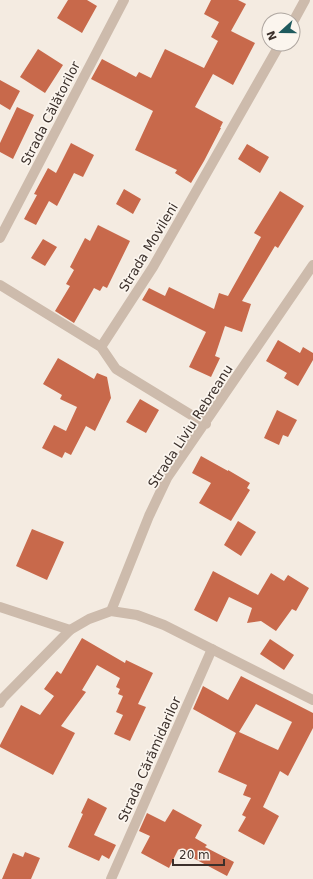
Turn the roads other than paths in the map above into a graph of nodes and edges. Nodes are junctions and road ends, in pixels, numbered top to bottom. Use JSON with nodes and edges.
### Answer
{"nodes":[{"id":1,"x":124,"y":0,"type":"edge"},
{"id":2,"x":305,"y":0,"type":"edge"},
{"id":3,"x":298,"y":12,"type":"edge"},
{"id":4,"x":275,"y":52,"type":"edge"},
{"id":5,"x":0,"y":238,"type":"edge"},
{"id":6,"x":313,"y":264,"type":"edge"},
{"id":7,"x":0,"y":285,"type":"edge"},
{"id":8,"x":101,"y":347,"type":"junction"},
{"id":9,"x":206,"y":424,"type":"junction"},
{"id":10,"x":0,"y":607,"type":"edge"},
{"id":11,"x":111,"y":611,"type":"junction"},
{"id":12,"x":70,"y":630,"type":"junction"},
{"id":13,"x":212,"y":649,"type":"junction"},
{"id":14,"x":313,"y":700,"type":"edge"},
{"id":15,"x":0,"y":702,"type":"edge"},
{"id":16,"x":111,"y":879,"type":"edge"}],
"edges":[{"from":1,"to":5,"type":"street","name":"Strada Călătorilor"},
{"from":2,"to":3,"type":"street"},
{"from":4,"to":8,"type":"street","name":"Strada Movileni"},
{"from":6,"to":9,"type":"street","name":"Strada Liviu Rebreanu"},
{"from":7,"to":8,"type":"street"},
{"from":8,"to":9,"type":"street"},
{"from":9,"to":11,"type":"street","name":"Strada Liviu Rebreanu"},
{"from":10,"to":12,"type":"street"},
{"from":11,"to":12,"type":"street"},
{"from":11,"to":13,"type":"street"},
{"from":12,"to":15,"type":"street"},
{"from":13,"to":14,"type":"street"},
{"from":13,"to":16,"type":"street","name":"Strada Cărămidarilor"}]}
